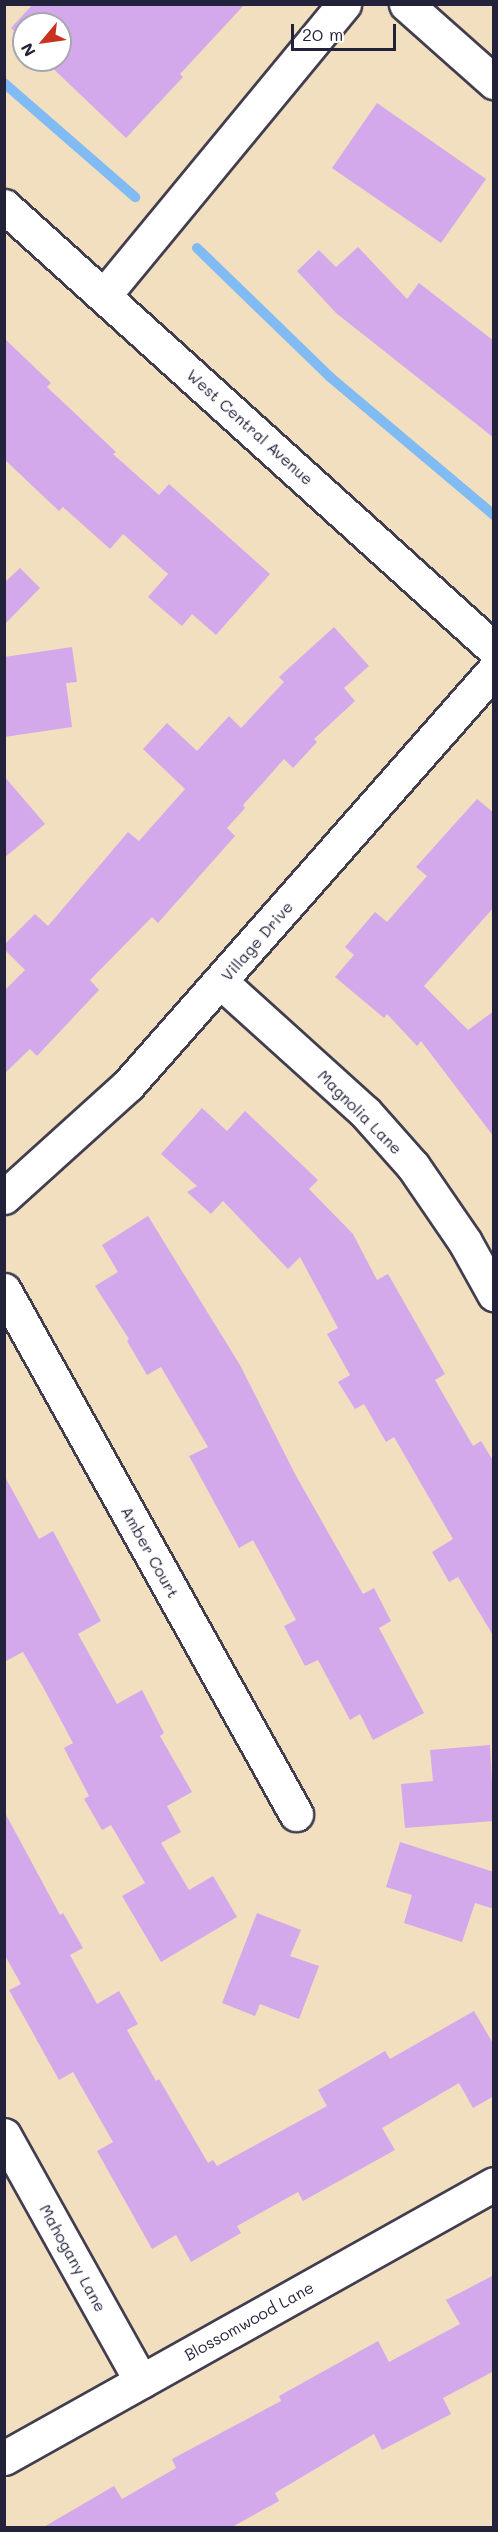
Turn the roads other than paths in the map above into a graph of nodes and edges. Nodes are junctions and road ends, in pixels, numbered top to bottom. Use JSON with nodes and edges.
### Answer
{"nodes":[{"id":1,"x":344,"y":4,"type":"edge"},
{"id":2,"x":406,"y":4,"type":"edge"},
{"id":3,"x":494,"y":82,"type":"edge"},
{"id":4,"x":4,"y":206,"type":"edge"},
{"id":5,"x":105,"y":294,"type":"junction"},
{"id":6,"x":494,"y":649,"type":"edge"},
{"id":7,"x":494,"y":670,"type":"edge"},
{"id":8,"x":221,"y":982,"type":"junction"},
{"id":9,"x":4,"y":1197,"type":"edge"},
{"id":10,"x":4,"y":1290,"type":"edge"},
{"id":11,"x":494,"y":1294,"type":"edge"},
{"id":12,"x":296,"y":1814,"type":"dead end"},
{"id":13,"x":4,"y":2135,"type":"edge"},
{"id":14,"x":494,"y":2184,"type":"edge"},
{"id":15,"x":141,"y":2381,"type":"junction"},
{"id":16,"x":4,"y":2458,"type":"edge"}],
"edges":[{"from":1,"to":5,"type":"street"},
{"from":2,"to":3,"type":"street"},
{"from":4,"to":5,"type":"street","name":"West Central Avenue"},
{"from":5,"to":6,"type":"street","name":"West Central Avenue"},
{"from":7,"to":8,"type":"street","name":"Village Drive"},
{"from":8,"to":9,"type":"street","name":"Village Drive"},
{"from":8,"to":11,"type":"street","name":"Magnolia Lane"},
{"from":10,"to":12,"type":"street","name":"Amber Court"},
{"from":13,"to":15,"type":"street","name":"Mahogany Lane"},
{"from":14,"to":15,"type":"street","name":"Blossomwood Lane"},
{"from":15,"to":16,"type":"street","name":"Blossomwood Lane"}]}
